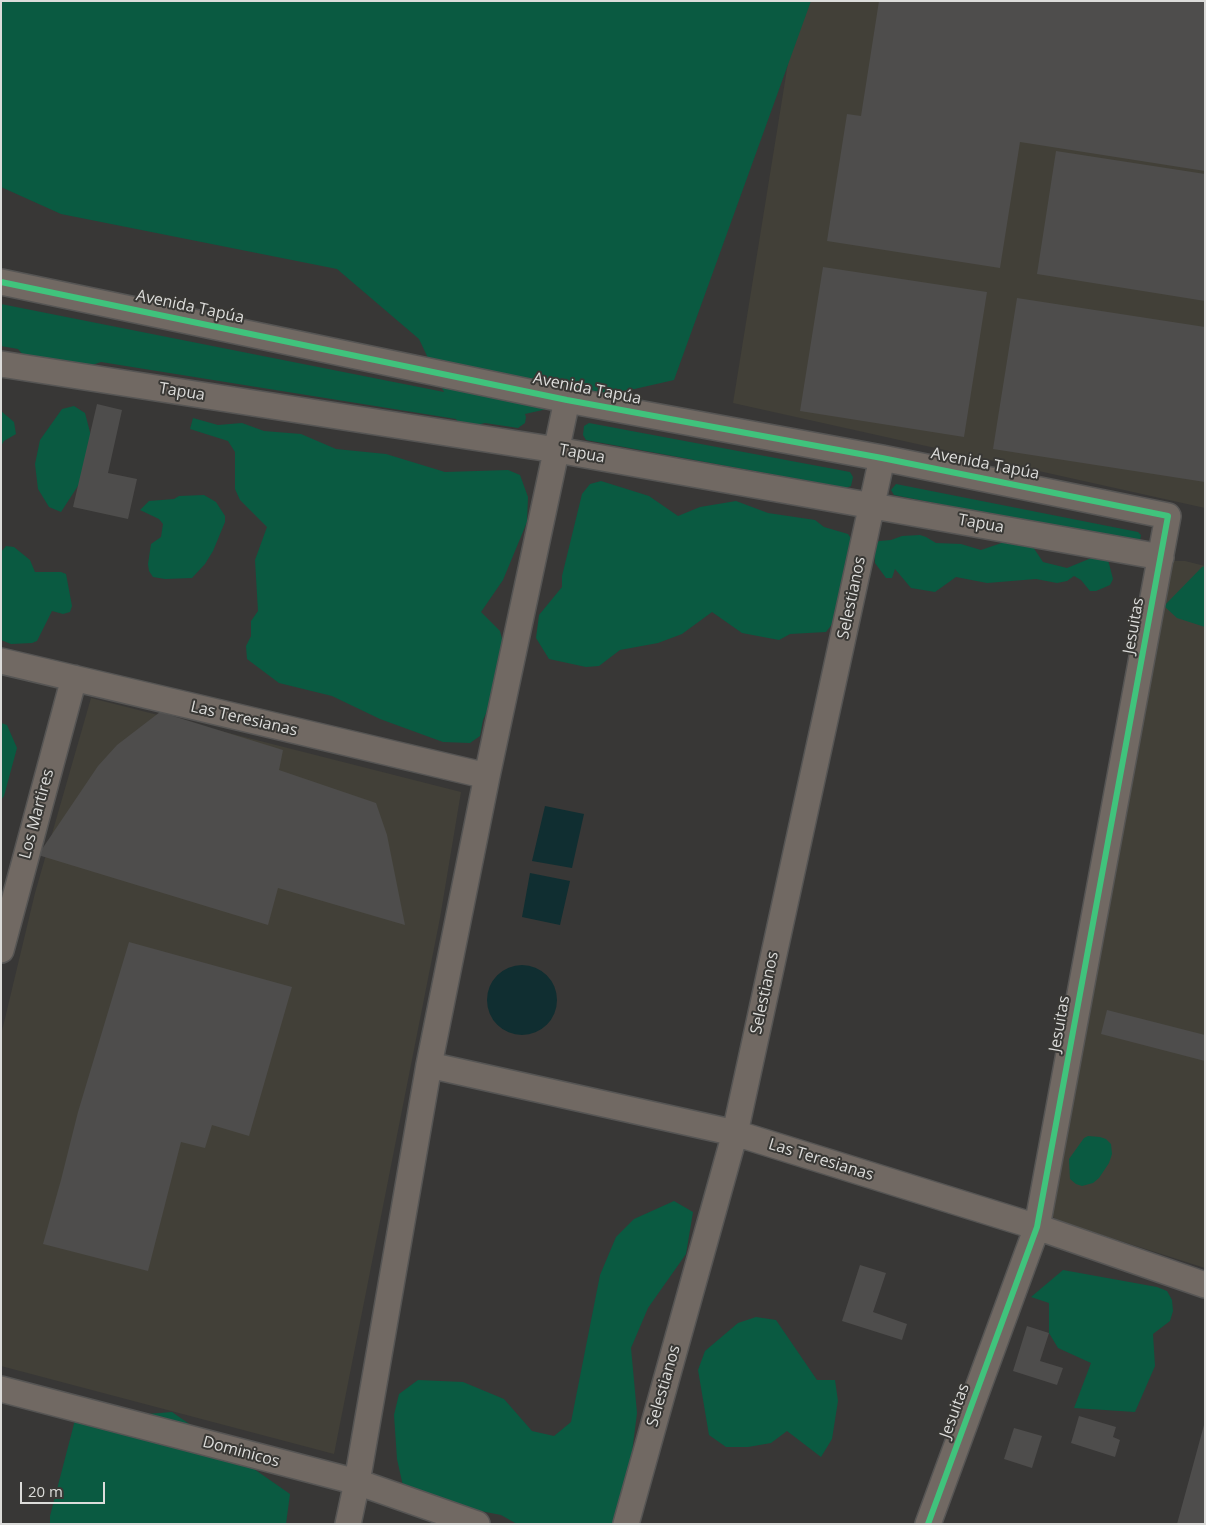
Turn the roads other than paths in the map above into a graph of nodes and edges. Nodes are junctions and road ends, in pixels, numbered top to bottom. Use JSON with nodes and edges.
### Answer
{"nodes":[{"id":1,"x":1,"y":282,"type":"edge"},
{"id":2,"x":1,"y":364,"type":"edge"},
{"id":3,"x":567,"y":400,"type":"junction"},
{"id":4,"x":557,"y":450,"type":"junction"},
{"id":5,"x":882,"y":458,"type":"junction"},
{"id":6,"x":872,"y":505,"type":"junction"},
{"id":7,"x":1168,"y":516,"type":"joint"},
{"id":8,"x":1161,"y":556,"type":"junction"},
{"id":9,"x":1,"y":661,"type":"edge"},
{"id":10,"x":74,"y":678,"type":"junction"},
{"id":11,"x":487,"y":776,"type":"junction"},
{"id":12,"x":1,"y":950,"type":"edge"},
{"id":13,"x":429,"y":1066,"type":"junction"},
{"id":14,"x":735,"y":1134,"type":"junction"},
{"id":15,"x":1037,"y":1227,"type":"junction"},
{"id":16,"x":1205,"y":1285,"type":"edge"},
{"id":17,"x":1,"y":1389,"type":"edge"},
{"id":18,"x":357,"y":1482,"type":"junction"},
{"id":19,"x":348,"y":1524,"type":"edge"},
{"id":20,"x":477,"y":1524,"type":"edge"},
{"id":21,"x":626,"y":1524,"type":"edge"},
{"id":22,"x":928,"y":1524,"type":"edge"}],
"edges":[{"from":1,"to":3,"type":"street","name":"Avenida Tapúa"},
{"from":2,"to":4,"type":"street","name":"Tapua"},
{"from":3,"to":4,"type":"street"},
{"from":3,"to":5,"type":"street","name":"Avenida Tapúa"},
{"from":4,"to":6,"type":"street","name":"Tapua"},
{"from":4,"to":11,"type":"street"},
{"from":5,"to":6,"type":"street","name":"Selestianos"},
{"from":5,"to":7,"type":"street","name":"Avenida Tapúa"},
{"from":6,"to":8,"type":"street","name":"Tapua"},
{"from":6,"to":14,"type":"street","name":"Selestianos"},
{"from":7,"to":8,"type":"street","name":"Jesuitas"},
{"from":8,"to":15,"type":"street","name":"Jesuitas"},
{"from":9,"to":10,"type":"street","name":"Las Teresianas"},
{"from":10,"to":11,"type":"street","name":"Las Teresianas"},
{"from":10,"to":12,"type":"street","name":"Los Martires"},
{"from":11,"to":13,"type":"street"},
{"from":13,"to":14,"type":"street","name":"Las Teresianas"},
{"from":13,"to":18,"type":"street"},
{"from":14,"to":15,"type":"street","name":"Las Teresianas"},
{"from":14,"to":21,"type":"street","name":"Selestianos"},
{"from":15,"to":16,"type":"street","name":"Las Teresianas"},
{"from":15,"to":22,"type":"street","name":"Jesuitas"},
{"from":17,"to":18,"type":"street","name":"Dominicos"},
{"from":18,"to":19,"type":"street"},
{"from":18,"to":20,"type":"street","name":"Dominicos"}]}
